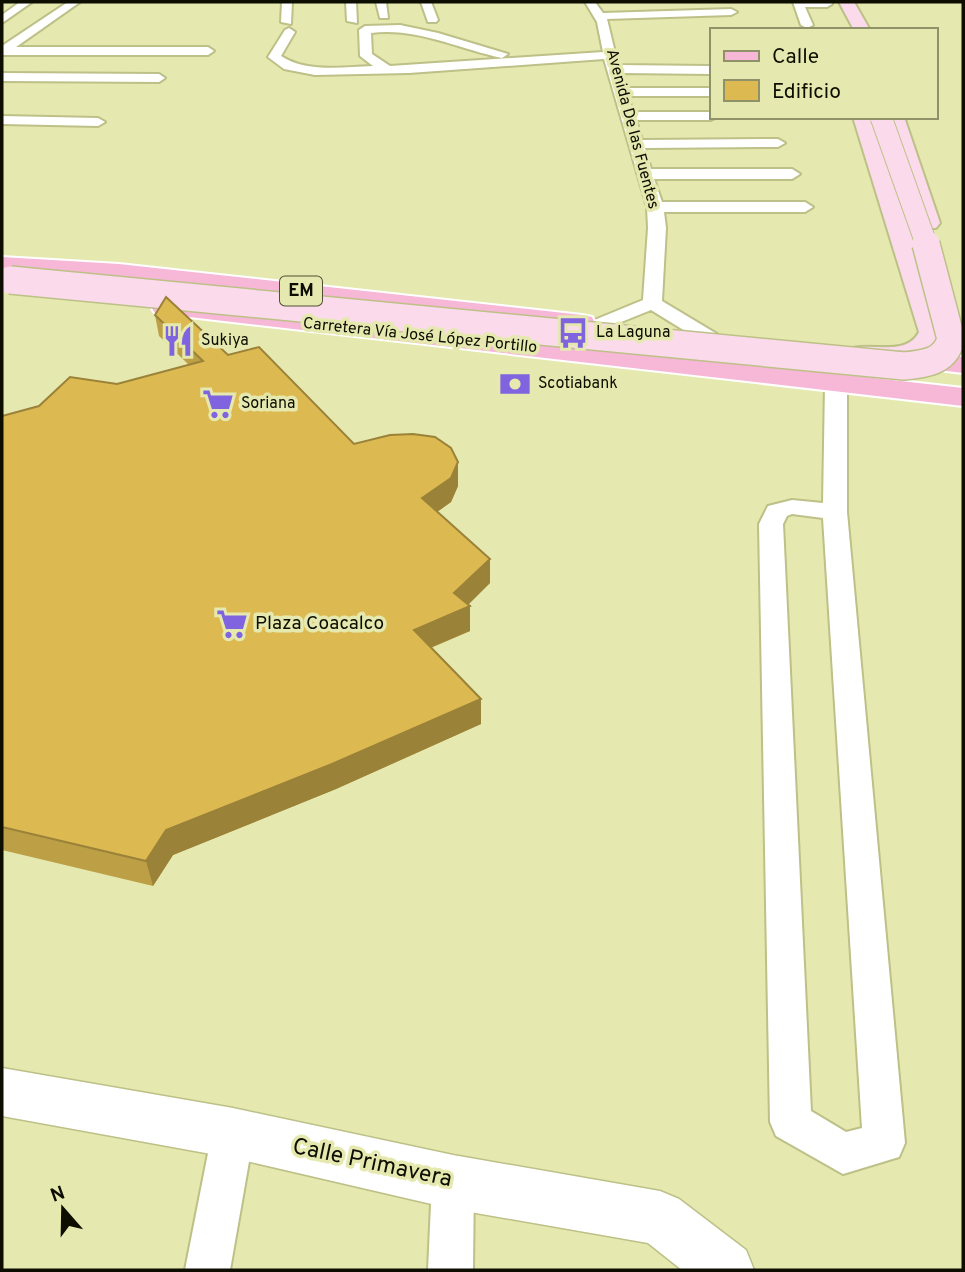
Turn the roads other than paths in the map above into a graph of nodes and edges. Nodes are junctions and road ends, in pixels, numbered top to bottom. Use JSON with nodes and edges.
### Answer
{"nodes":[{"id":1,"x":27,"y":2,"type":"edge"},
{"id":2,"x":75,"y":2,"type":"edge"},
{"id":3,"x":287,"y":2,"type":"edge"},
{"id":4,"x":351,"y":2,"type":"edge"},
{"id":5,"x":381,"y":2,"type":"edge"},
{"id":6,"x":426,"y":2,"type":"edge"},
{"id":7,"x":590,"y":2,"type":"edge"},
{"id":8,"x":731,"y":12,"type":"dead end"},
{"id":9,"x":839,"y":13,"type":"edge"},
{"id":10,"x":384,"y":16,"type":"dead end"},
{"id":11,"x":601,"y":16,"type":"junction"},
{"id":12,"x":2,"y":20,"type":"edge"},
{"id":13,"x":432,"y":20,"type":"dead end"},
{"id":14,"x":353,"y":21,"type":"dead end"},
{"id":15,"x":807,"y":25,"type":"dead end"},
{"id":16,"x":859,"y":28,"type":"edge"},
{"id":17,"x":26,"y":34,"type":"junction"},
{"id":18,"x":52,"y":34,"type":"dead end"},
{"id":19,"x":2,"y":51,"type":"edge"},
{"id":20,"x":208,"y":51,"type":"dead end"},
{"id":21,"x":2,"y":57,"type":"edge"},
{"id":22,"x":188,"y":58,"type":"dead end"},
{"id":23,"x":545,"y":60,"type":"junction"},
{"id":24,"x":612,"y":62,"type":"junction"},
{"id":25,"x":710,"y":69,"type":"edge"},
{"id":26,"x":388,"y":70,"type":"junction"},
{"id":27,"x":2,"y":77,"type":"edge"},
{"id":28,"x":159,"y":78,"type":"dead end"},
{"id":29,"x":620,"y":92,"type":"junction"},
{"id":30,"x":710,"y":92,"type":"edge"},
{"id":31,"x":627,"y":116,"type":"junction"},
{"id":32,"x":710,"y":116,"type":"edge"},
{"id":33,"x":866,"y":119,"type":"edge"},
{"id":34,"x":895,"y":119,"type":"edge"},
{"id":35,"x":2,"y":120,"type":"edge"},
{"id":36,"x":98,"y":122,"type":"dead end"},
{"id":37,"x":880,"y":129,"type":"edge"},
{"id":38,"x":636,"y":144,"type":"junction"},
{"id":39,"x":778,"y":144,"type":"dead end"},
{"id":40,"x":645,"y":174,"type":"junction"},
{"id":41,"x":792,"y":174,"type":"dead end"},
{"id":42,"x":655,"y":207,"type":"junction"},
{"id":43,"x":805,"y":207,"type":"dead end"},
{"id":44,"x":4,"y":279,"type":"edge"},
{"id":45,"x":652,"y":303,"type":"junction"},
{"id":46,"x":599,"y":325,"type":"junction"},
{"id":47,"x":963,"y":331,"type":"edge"},
{"id":48,"x":932,"y":337,"type":"junction"},
{"id":49,"x":710,"y":338,"type":"junction"},
{"id":50,"x":963,"y":338,"type":"edge"},
{"id":51,"x":963,"y":352,"type":"edge"},
{"id":52,"x":863,"y":354,"type":"junction"},
{"id":53,"x":963,"y":365,"type":"edge"},
{"id":54,"x":836,"y":384,"type":"junction"},
{"id":55,"x":963,"y":397,"type":"edge"},
{"id":56,"x":835,"y":512,"type":"junction"},
{"id":57,"x":2,"y":1092,"type":"edge"},
{"id":58,"x":233,"y":1133,"type":"junction"},
{"id":59,"x":453,"y":1182,"type":"junction"},
{"id":60,"x":207,"y":1270,"type":"edge"},
{"id":61,"x":450,"y":1270,"type":"edge"},
{"id":62,"x":726,"y":1270,"type":"edge"}],
"edges":[{"from":1,"to":12,"type":"street"},
{"from":2,"to":17,"type":"street"},
{"from":3,"to":26,"type":"street"},
{"from":4,"to":14,"type":"street"},
{"from":5,"to":10,"type":"street"},
{"from":6,"to":13,"type":"street"},
{"from":7,"to":11,"type":"street","name":"Avenida De las Fuentes"},
{"from":8,"to":11,"type":"street"},
{"from":9,"to":15,"type":"street"},
{"from":9,"to":16,"type":"main road"},
{"from":11,"to":24,"type":"street","name":"Avenida De las Fuentes"},
{"from":17,"to":18,"type":"street"},
{"from":17,"to":19,"type":"street"},
{"from":19,"to":20,"type":"street"},
{"from":21,"to":22,"type":"street"},
{"from":23,"to":24,"type":"street"},
{"from":23,"to":26,"type":"street"},
{"from":23,"to":26,"type":"street"},
{"from":24,"to":25,"type":"street"},
{"from":24,"to":29,"type":"street","name":"Avenida De las Fuentes"},
{"from":27,"to":28,"type":"street"},
{"from":29,"to":30,"type":"street"},
{"from":29,"to":31,"type":"street","name":"Avenida De las Fuentes"},
{"from":31,"to":32,"type":"street"},
{"from":31,"to":38,"type":"street","name":"Avenida De las Fuentes"},
{"from":33,"to":48,"type":"main road"},
{"from":34,"to":47,"type":"main road"},
{"from":35,"to":36,"type":"street"},
{"from":37,"to":44,"type":"main road","bridge":true},
{"from":37,"to":51,"type":"main road","bridge":true},
{"from":38,"to":39,"type":"street"},
{"from":38,"to":40,"type":"street","name":"Avenida De las Fuentes"},
{"from":40,"to":41,"type":"street"},
{"from":40,"to":42,"type":"street","name":"Avenida De las Fuentes"},
{"from":42,"to":43,"type":"street"},
{"from":42,"to":45,"type":"street","name":"Avenida De las Fuentes"},
{"from":44,"to":46,"type":"main road","name":"Carretera Vía José López Portillo","number":"EM"},
{"from":44,"to":54,"type":"main road","name":"Carretera Vía José López Portillo","number":"EM"},
{"from":45,"to":46,"type":"street"},
{"from":45,"to":49,"type":"street"},
{"from":46,"to":49,"type":"main road","name":"Carretera Vía José López Portillo","number":"EM"},
{"from":48,"to":50,"type":"street"},
{"from":48,"to":52,"type":"main road"},
{"from":49,"to":52,"type":"main road","name":"Carretera Vía José López Portillo","number":"EM"},
{"from":52,"to":53,"type":"main road","name":"Carretera Vía José López Portillo","number":"EM"},
{"from":54,"to":55,"type":"main road","name":"Carretera Vía José López Portillo","number":"EM"},
{"from":54,"to":56,"type":"street"},
{"from":56,"to":56,"type":"street"},
{"from":57,"to":58,"type":"street","name":"Calle Primavera"},
{"from":58,"to":59,"type":"street","name":"Calle Primavera"},
{"from":58,"to":60,"type":"street"},
{"from":59,"to":61,"type":"street"},
{"from":59,"to":62,"type":"street","name":"Calle Primavera"}]}
